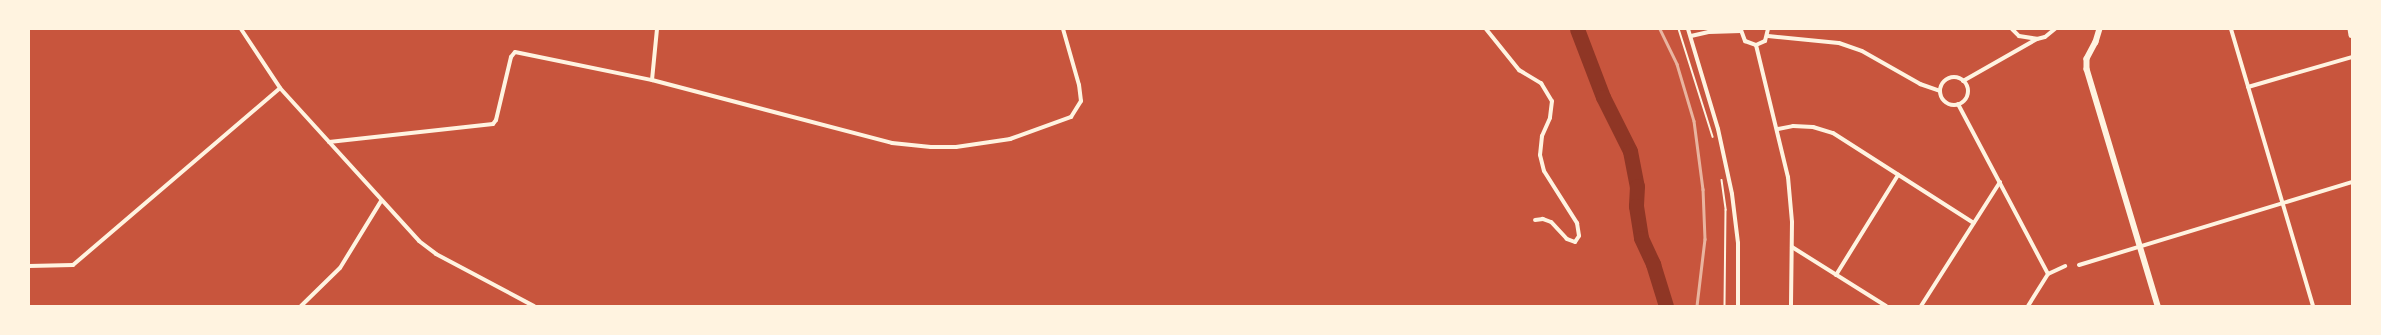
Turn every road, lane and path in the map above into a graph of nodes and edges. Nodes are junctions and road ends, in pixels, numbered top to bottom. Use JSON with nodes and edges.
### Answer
{"nodes":[{"id":1,"x":241,"y":29,"type":"edge"},
{"id":2,"x":656,"y":29,"type":"edge"},
{"id":3,"x":1063,"y":29,"type":"edge"},
{"id":4,"x":1486,"y":29,"type":"edge"},
{"id":5,"x":1679,"y":29,"type":"edge"},
{"id":6,"x":1688,"y":29,"type":"edge"},
{"id":7,"x":1768,"y":29,"type":"edge"},
{"id":8,"x":2012,"y":29,"type":"edge"},
{"id":9,"x":2055,"y":29,"type":"edge"},
{"id":10,"x":2100,"y":29,"type":"edge"},
{"id":11,"x":2231,"y":29,"type":"edge"},
{"id":12,"x":2350,"y":29,"type":"edge"},
{"id":13,"x":1741,"y":30,"type":"edge"},
{"id":14,"x":2352,"y":34,"type":"edge"},
{"id":15,"x":1691,"y":36,"type":"junction"},
{"id":16,"x":1768,"y":36,"type":"junction"},
{"id":17,"x":2037,"y":39,"type":"junction"},
{"id":18,"x":1756,"y":45,"type":"junction"},
{"id":19,"x":2352,"y":57,"type":"edge"},
{"id":20,"x":652,"y":80,"type":"junction"},
{"id":21,"x":1963,"y":81,"type":"junction"},
{"id":22,"x":2248,"y":87,"type":"junction"},
{"id":23,"x":280,"y":88,"type":"junction"},
{"id":24,"x":1940,"y":91,"type":"junction"},
{"id":25,"x":1958,"y":104,"type":"junction"},
{"id":26,"x":1778,"y":129,"type":"junction"},
{"id":27,"x":329,"y":142,"type":"junction"},
{"id":28,"x":1714,"y":143,"type":"dead end"},
{"id":29,"x":1721,"y":173,"type":"dead end"},
{"id":30,"x":1898,"y":175,"type":"junction"},
{"id":31,"x":2000,"y":182,"type":"junction"},
{"id":32,"x":2352,"y":182,"type":"edge"},
{"id":33,"x":381,"y":201,"type":"junction"},
{"id":34,"x":2283,"y":202,"type":"junction"},
{"id":35,"x":1535,"y":220,"type":"dead end"},
{"id":36,"x":1974,"y":223,"type":"junction"},
{"id":37,"x":2140,"y":246,"type":"junction"},
{"id":38,"x":1792,"y":247,"type":"junction"},
{"id":39,"x":2079,"y":265,"type":"dead end"},
{"id":40,"x":29,"y":266,"type":"edge"},
{"id":41,"x":2065,"y":266,"type":"dead end"},
{"id":42,"x":2048,"y":274,"type":"junction"},
{"id":43,"x":1836,"y":275,"type":"junction"},
{"id":44,"x":301,"y":306,"type":"edge"},
{"id":45,"x":534,"y":306,"type":"edge"},
{"id":46,"x":1725,"y":306,"type":"edge"},
{"id":47,"x":1738,"y":306,"type":"edge"},
{"id":48,"x":1791,"y":306,"type":"edge"},
{"id":49,"x":1886,"y":306,"type":"edge"},
{"id":50,"x":1922,"y":306,"type":"edge"},
{"id":51,"x":2028,"y":306,"type":"edge"},
{"id":52,"x":2158,"y":306,"type":"edge"},
{"id":53,"x":2313,"y":306,"type":"edge"}],
"edges":[{"from":1,"to":23,"type":"street"},
{"from":2,"to":20,"type":"street"},
{"from":3,"to":20,"type":"street"},
{"from":4,"to":35,"type":"street"},
{"from":5,"to":28,"type":"path"},
{"from":6,"to":15,"type":"street"},
{"from":7,"to":16,"type":"street"},
{"from":8,"to":17,"type":"street"},
{"from":9,"to":17,"type":"street"},
{"from":10,"to":37,"type":"street"},
{"from":11,"to":22,"type":"street"},
{"from":12,"to":14,"type":"street"},
{"from":13,"to":15,"type":"street"},
{"from":13,"to":18,"type":"street"},
{"from":15,"to":47,"type":"street"},
{"from":16,"to":18,"type":"street"},
{"from":16,"to":24,"type":"street"},
{"from":17,"to":21,"type":"street"},
{"from":18,"to":26,"type":"street"},
{"from":19,"to":22,"type":"street"},
{"from":20,"to":27,"type":"street"},
{"from":21,"to":24,"type":"street"},
{"from":21,"to":25,"type":"street"},
{"from":22,"to":34,"type":"street"},
{"from":23,"to":27,"type":"street"},
{"from":23,"to":40,"type":"street"},
{"from":24,"to":25,"type":"street"},
{"from":25,"to":31,"type":"street"},
{"from":26,"to":30,"type":"street"},
{"from":26,"to":38,"type":"street"},
{"from":27,"to":33,"type":"street"},
{"from":29,"to":46,"type":"path"},
{"from":30,"to":36,"type":"street"},
{"from":30,"to":43,"type":"street"},
{"from":31,"to":36,"type":"street"},
{"from":31,"to":42,"type":"street"},
{"from":32,"to":34,"type":"street"},
{"from":33,"to":44,"type":"street"},
{"from":33,"to":45,"type":"street"},
{"from":34,"to":37,"type":"street"},
{"from":34,"to":53,"type":"street"},
{"from":36,"to":50,"type":"street"},
{"from":37,"to":39,"type":"street"},
{"from":37,"to":52,"type":"street"},
{"from":38,"to":43,"type":"street"},
{"from":38,"to":48,"type":"street"},
{"from":41,"to":42,"type":"street"},
{"from":42,"to":51,"type":"street"},
{"from":43,"to":49,"type":"street"}]}
